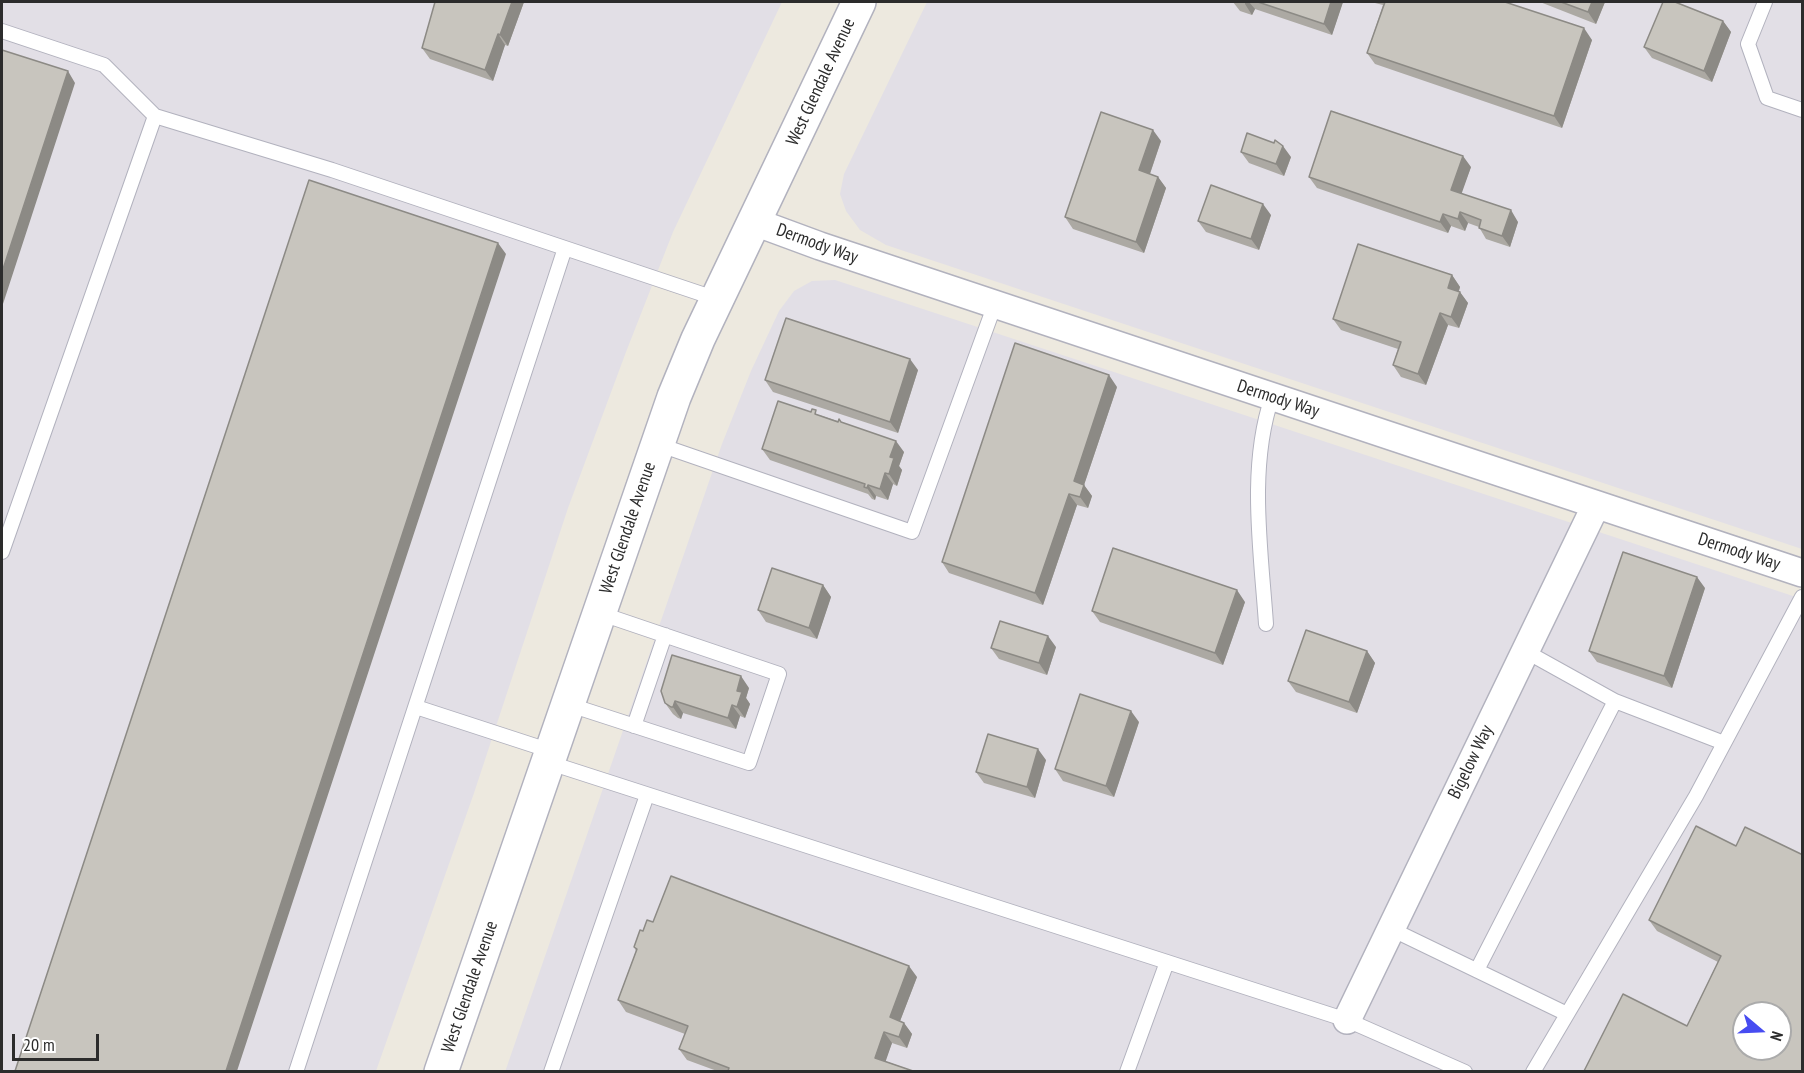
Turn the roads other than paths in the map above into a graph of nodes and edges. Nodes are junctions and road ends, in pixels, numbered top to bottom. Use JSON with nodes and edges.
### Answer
{"nodes":[{"id":1,"x":859,"y":2,"type":"edge"},
{"id":2,"x":1765,"y":2,"type":"edge"},
{"id":3,"x":2,"y":31,"type":"edge"},
{"id":4,"x":1803,"y":110,"type":"edge"},
{"id":5,"x":155,"y":116,"type":"junction"},
{"id":6,"x":755,"y":222,"type":"junction"},
{"id":7,"x":566,"y":248,"type":"junction"},
{"id":8,"x":717,"y":299,"type":"junction"},
{"id":9,"x":995,"y":304,"type":"junction"},
{"id":10,"x":1272,"y":397,"type":"junction"},
{"id":11,"x":657,"y":444,"type":"junction"},
{"id":12,"x":1596,"y":505,"type":"junction"},
{"id":13,"x":2,"y":552,"type":"edge"},
{"id":14,"x":1803,"y":573,"type":"edge"},
{"id":15,"x":1803,"y":597,"type":"edge"},
{"id":16,"x":599,"y":613,"type":"junction"},
{"id":17,"x":1266,"y":624,"type":"dead end"},
{"id":18,"x":665,"y":635,"type":"junction"},
{"id":19,"x":1525,"y":651,"type":"junction"},
{"id":20,"x":1615,"y":701,"type":"junction"},
{"id":21,"x":567,"y":704,"type":"junction"},
{"id":22,"x":416,"y":707,"type":"junction"},
{"id":23,"x":634,"y":726,"type":"junction"},
{"id":24,"x":1724,"y":743,"type":"junction"},
{"id":25,"x":549,"y":757,"type":"junction"},
{"id":26,"x":647,"y":795,"type":"junction"},
{"id":27,"x":1391,"y":928,"type":"junction"},
{"id":28,"x":1167,"y":962,"type":"junction"},
{"id":29,"x":1477,"y":970,"type":"junction"},
{"id":30,"x":1567,"y":1014,"type":"junction"},
{"id":31,"x":1347,"y":1020,"type":"junction"},
{"id":32,"x":296,"y":1071,"type":"edge"},
{"id":33,"x":441,"y":1071,"type":"edge"},
{"id":34,"x":551,"y":1071,"type":"edge"},
{"id":35,"x":1127,"y":1071,"type":"edge"},
{"id":36,"x":1465,"y":1071,"type":"edge"},
{"id":37,"x":1533,"y":1071,"type":"edge"}],
"edges":[{"from":1,"to":6,"type":"main road","name":"West Glendale Avenue"},
{"from":2,"to":4,"type":"lane"},
{"from":3,"to":5,"type":"lane"},
{"from":5,"to":7,"type":"lane"},
{"from":5,"to":13,"type":"lane"},
{"from":6,"to":8,"type":"main road","name":"West Glendale Avenue"},
{"from":6,"to":9,"type":"street","name":"Dermody Way"},
{"from":7,"to":8,"type":"lane"},
{"from":7,"to":22,"type":"lane"},
{"from":8,"to":11,"type":"main road","name":"West Glendale Avenue"},
{"from":9,"to":10,"type":"street","name":"Dermody Way"},
{"from":9,"to":11,"type":"lane"},
{"from":10,"to":12,"type":"street","name":"Dermody Way"},
{"from":10,"to":17,"type":"lane"},
{"from":11,"to":16,"type":"main road","name":"West Glendale Avenue"},
{"from":12,"to":14,"type":"street","name":"Dermody Way"},
{"from":12,"to":19,"type":"street","name":"Bigelow Way"},
{"from":15,"to":24,"type":"lane"},
{"from":16,"to":18,"type":"lane"},
{"from":16,"to":21,"type":"main road","name":"West Glendale Avenue"},
{"from":18,"to":23,"type":"lane"},
{"from":18,"to":23,"type":"lane"},
{"from":19,"to":20,"type":"lane"},
{"from":19,"to":27,"type":"street","name":"Bigelow Way"},
{"from":20,"to":24,"type":"lane"},
{"from":20,"to":29,"type":"lane"},
{"from":21,"to":23,"type":"lane"},
{"from":21,"to":25,"type":"main road","name":"West Glendale Avenue"},
{"from":22,"to":25,"type":"lane"},
{"from":22,"to":32,"type":"lane"},
{"from":24,"to":30,"type":"lane"},
{"from":25,"to":26,"type":"lane"},
{"from":25,"to":33,"type":"main road","name":"West Glendale Avenue"},
{"from":26,"to":28,"type":"lane"},
{"from":26,"to":34,"type":"lane"},
{"from":27,"to":29,"type":"lane"},
{"from":27,"to":31,"type":"street","name":"Bigelow Way"},
{"from":28,"to":31,"type":"lane"},
{"from":28,"to":35,"type":"lane"},
{"from":29,"to":30,"type":"lane"},
{"from":30,"to":37,"type":"lane"},
{"from":31,"to":36,"type":"lane"}]}
